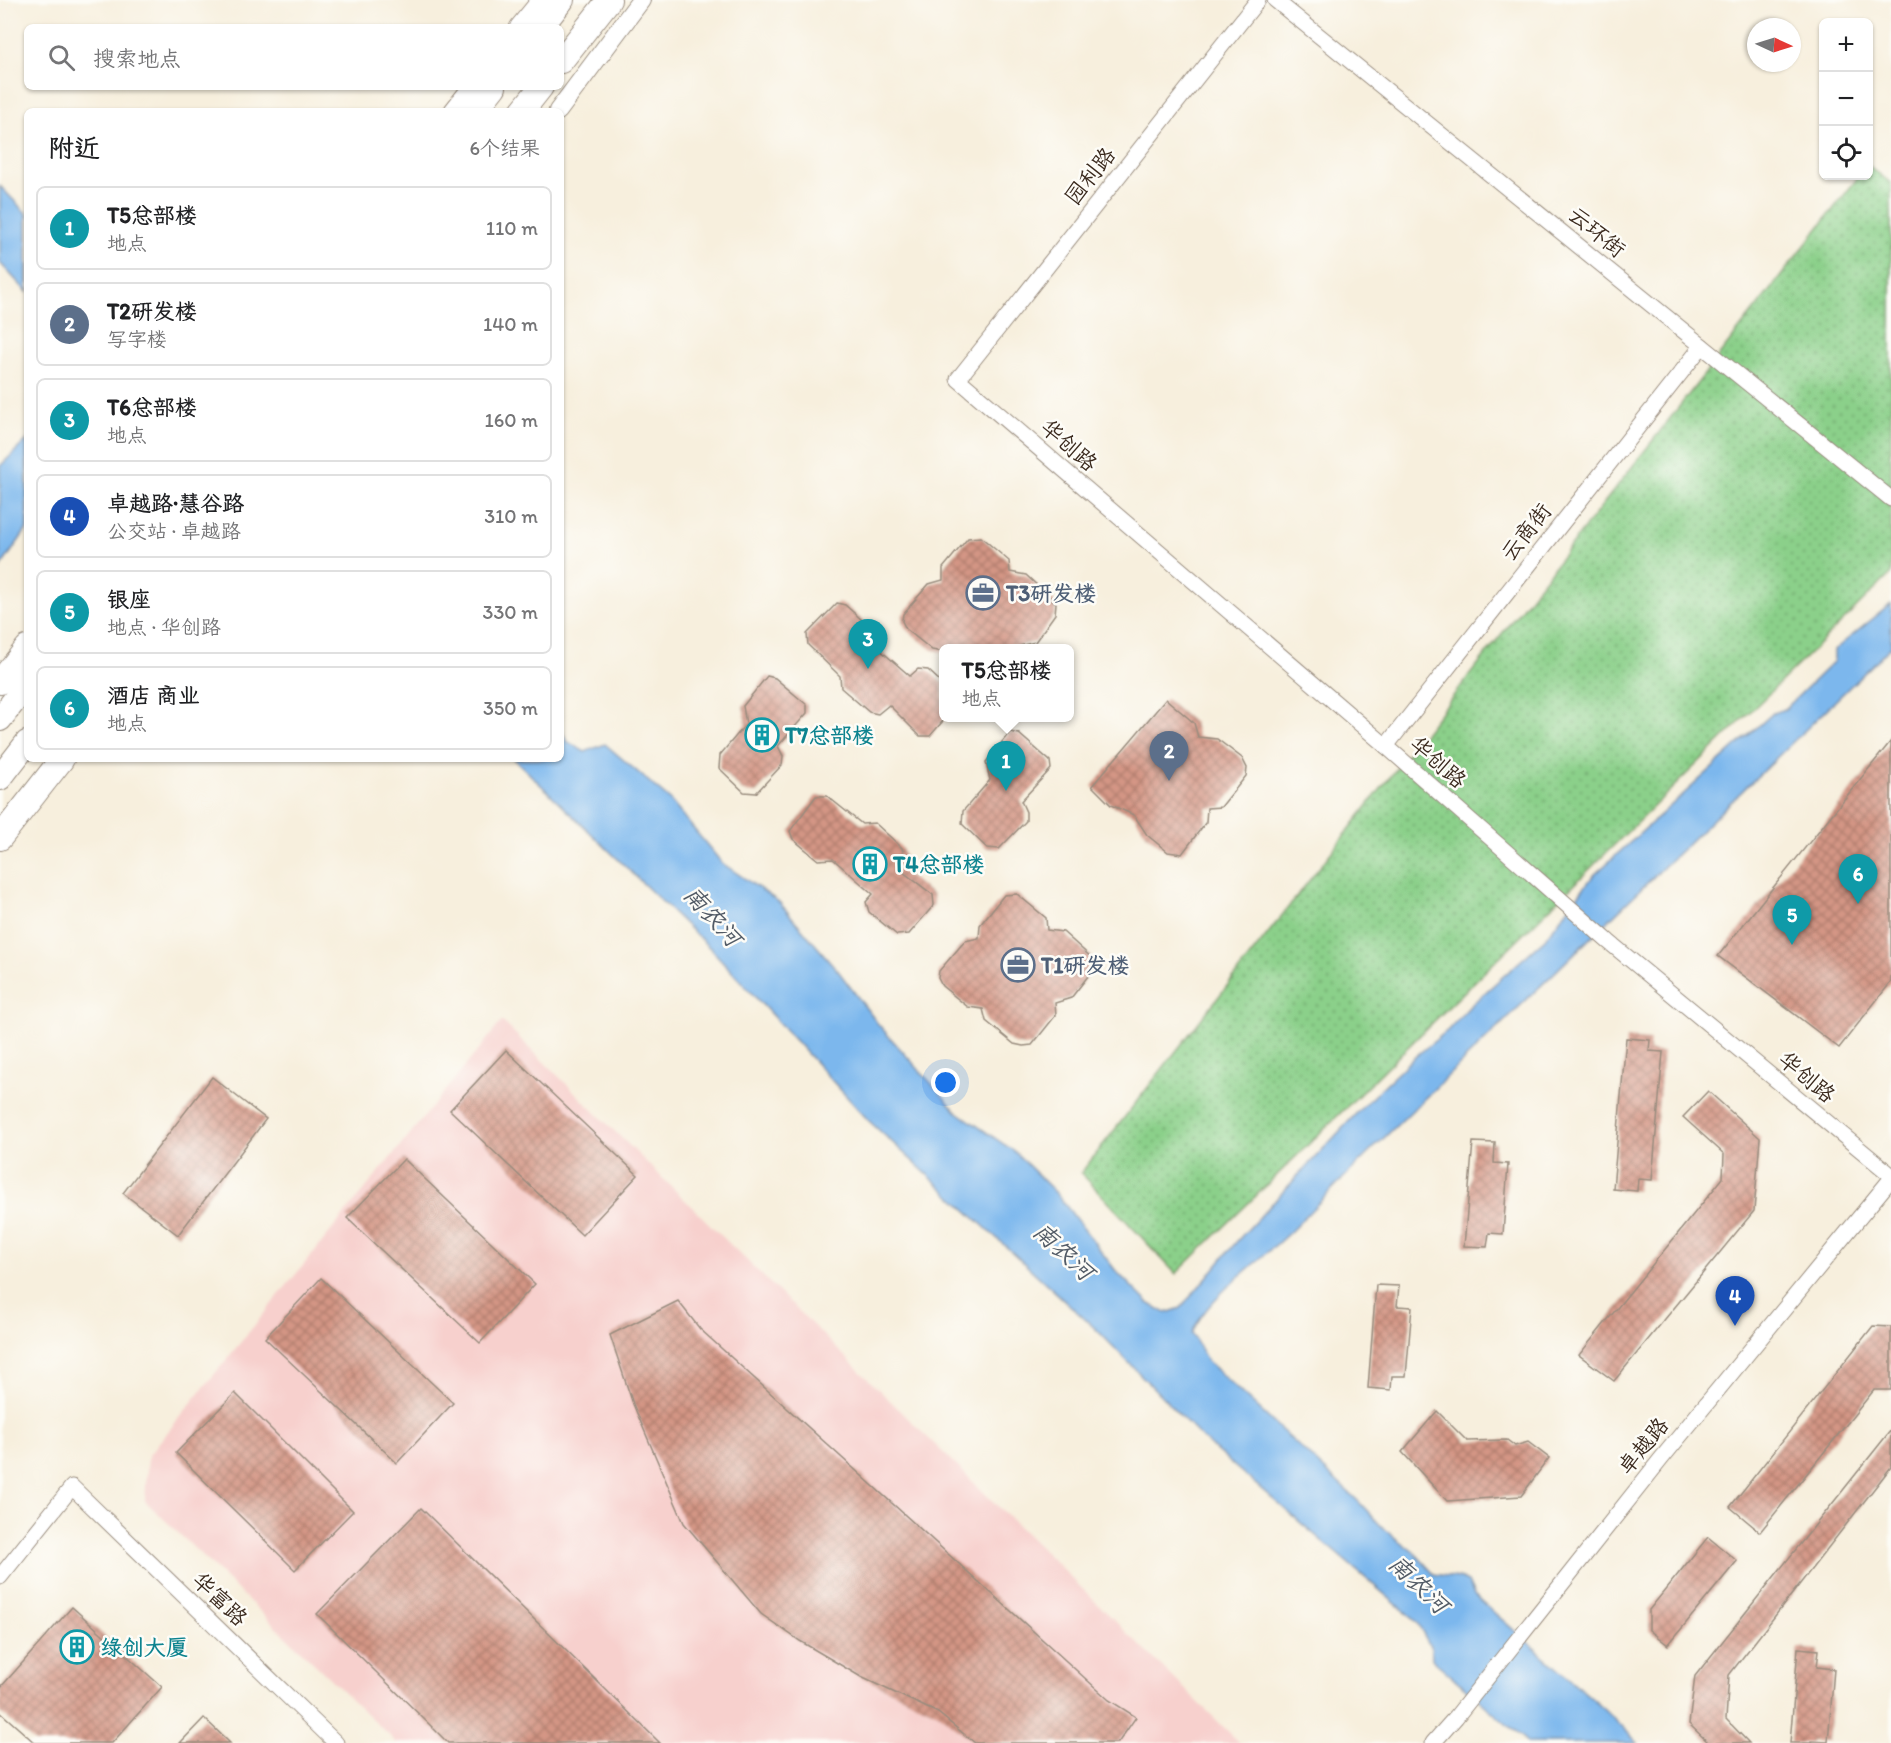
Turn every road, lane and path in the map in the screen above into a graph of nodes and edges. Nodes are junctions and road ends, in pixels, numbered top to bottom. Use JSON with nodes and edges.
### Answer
{"nodes":[{"id":1,"x":541,"y":0,"type":"edge"},
{"id":2,"x":562,"y":0,"type":"edge"},
{"id":3,"x":609,"y":0,"type":"edge"},
{"id":4,"x":641,"y":0,"type":"edge"},
{"id":5,"x":1257,"y":0,"type":"edge"},
{"id":6,"x":1275,"y":0,"type":"edge"},
{"id":7,"x":521,"y":24,"type":"edge"},
{"id":8,"x":543,"y":24,"type":"edge"},
{"id":9,"x":564,"y":57,"type":"edge"},
{"id":10,"x":470,"y":90,"type":"edge"},
{"id":11,"x":492,"y":90,"type":"edge"},
{"id":12,"x":539,"y":90,"type":"edge"},
{"id":13,"x":455,"y":108,"type":"edge"},
{"id":14,"x":477,"y":108,"type":"edge"},
{"id":15,"x":524,"y":108,"type":"edge"},
{"id":16,"x":560,"y":108,"type":"edge"},
{"id":17,"x":1702,"y":346,"type":"junction"},
{"id":18,"x":958,"y":379,"type":"joint"},
{"id":19,"x":1891,"y":498,"type":"edge"},
{"id":20,"x":24,"y":651,"type":"edge"},
{"id":21,"x":24,"y":652,"type":"edge"},
{"id":22,"x":0,"y":677,"type":"edge"},
{"id":23,"x":0,"y":682,"type":"edge"},
{"id":24,"x":24,"y":688,"type":"edge"},
{"id":25,"x":0,"y":719,"type":"edge"},
{"id":26,"x":1386,"y":746,"type":"junction"},
{"id":27,"x":24,"y":747,"type":"edge"},
{"id":28,"x":51,"y":762,"type":"edge"},
{"id":29,"x":60,"y":762,"type":"edge"},
{"id":30,"x":0,"y":778,"type":"edge"},
{"id":31,"x":0,"y":832,"type":"edge"},
{"id":32,"x":0,"y":838,"type":"edge"},
{"id":33,"x":1891,"y":1177,"type":"edge"},
{"id":34,"x":0,"y":1577,"type":"edge"},
{"id":35,"x":336,"y":1743,"type":"edge"},
{"id":36,"x":1433,"y":1743,"type":"edge"}],
"edges":[{"from":1,"to":7,"type":"street"},
{"from":2,"to":8,"type":"highway"},
{"from":3,"to":9,"type":"highway"},
{"from":4,"to":16,"type":"street"},
{"from":5,"to":18,"type":"street","name":"园利路"},
{"from":6,"to":17,"type":"street","name":"云环街"},
{"from":10,"to":13,"type":"street"},
{"from":11,"to":14,"type":"highway"},
{"from":12,"to":15,"type":"highway"},
{"from":17,"to":19,"type":"street","name":"云环街"},
{"from":17,"to":26,"type":"street","name":"云商街"},
{"from":18,"to":26,"type":"street","name":"华创路"},
{"from":20,"to":22,"type":"highway"},
{"from":21,"to":23,"type":"highway"},
{"from":24,"to":25,"type":"highway"},
{"from":26,"to":33,"type":"street","name":"华创路"},
{"from":27,"to":30,"type":"highway"},
{"from":28,"to":31,"type":"highway"},
{"from":29,"to":32,"type":"highway"},
{"from":33,"to":36,"type":"street","name":"卓越路"},
{"from":34,"to":35,"type":"street","name":"华富路"}]}
